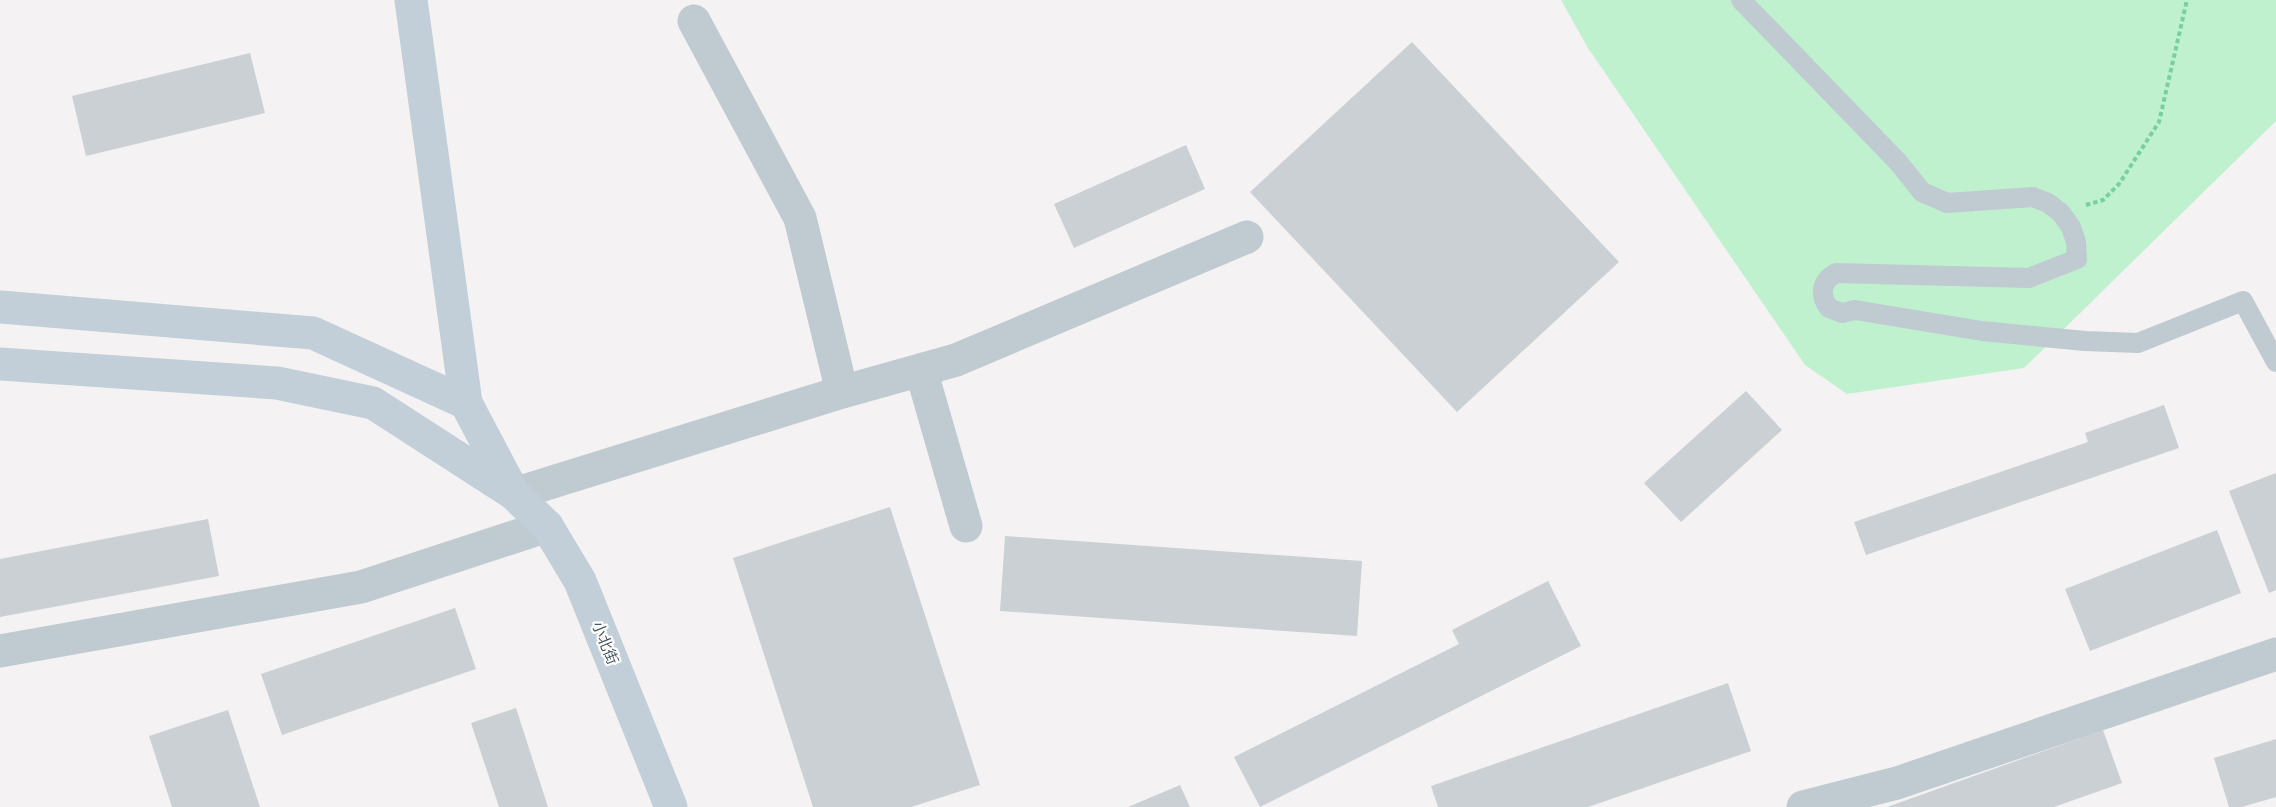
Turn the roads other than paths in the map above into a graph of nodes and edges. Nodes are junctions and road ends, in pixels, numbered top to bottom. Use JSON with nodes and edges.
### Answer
{"nodes":[{"id":1,"x":411,"y":0,"type":"edge"},
{"id":2,"x":1741,"y":0,"type":"edge"},
{"id":3,"x":694,"y":21,"type":"dead end"},
{"id":4,"x":1247,"y":237,"type":"dead end"},
{"id":5,"x":0,"y":307,"type":"edge"},
{"id":6,"x":2276,"y":362,"type":"edge"},
{"id":7,"x":0,"y":364,"type":"edge"},
{"id":8,"x":921,"y":370,"type":"junction"},
{"id":9,"x":842,"y":392,"type":"junction"},
{"id":10,"x":466,"y":403,"type":"junction"},
{"id":11,"x":431,"y":440,"type":"junction"},
{"id":12,"x":514,"y":494,"type":"junction"},
{"id":13,"x":546,"y":526,"type":"junction"},
{"id":14,"x":966,"y":526,"type":"dead end"},
{"id":15,"x":0,"y":651,"type":"edge"},
{"id":16,"x":2276,"y":654,"type":"edge"},
{"id":17,"x":671,"y":807,"type":"edge"},
{"id":18,"x":1803,"y":807,"type":"edge"}],
"edges":[{"from":1,"to":10,"type":"street"},
{"from":2,"to":6,"type":"lane"},
{"from":3,"to":9,"type":"street"},
{"from":4,"to":8,"type":"street"},
{"from":5,"to":10,"type":"street"},
{"from":7,"to":11,"type":"street"},
{"from":8,"to":9,"type":"street"},
{"from":8,"to":14,"type":"street"},
{"from":9,"to":12,"type":"street"},
{"from":10,"to":11,"type":"street"},
{"from":10,"to":12,"type":"street"},
{"from":11,"to":12,"type":"street"},
{"from":12,"to":13,"type":"street","name":"小北街"},
{"from":13,"to":15,"type":"street"},
{"from":13,"to":17,"type":"street","name":"小北街"},
{"from":16,"to":18,"type":"street"}]}
